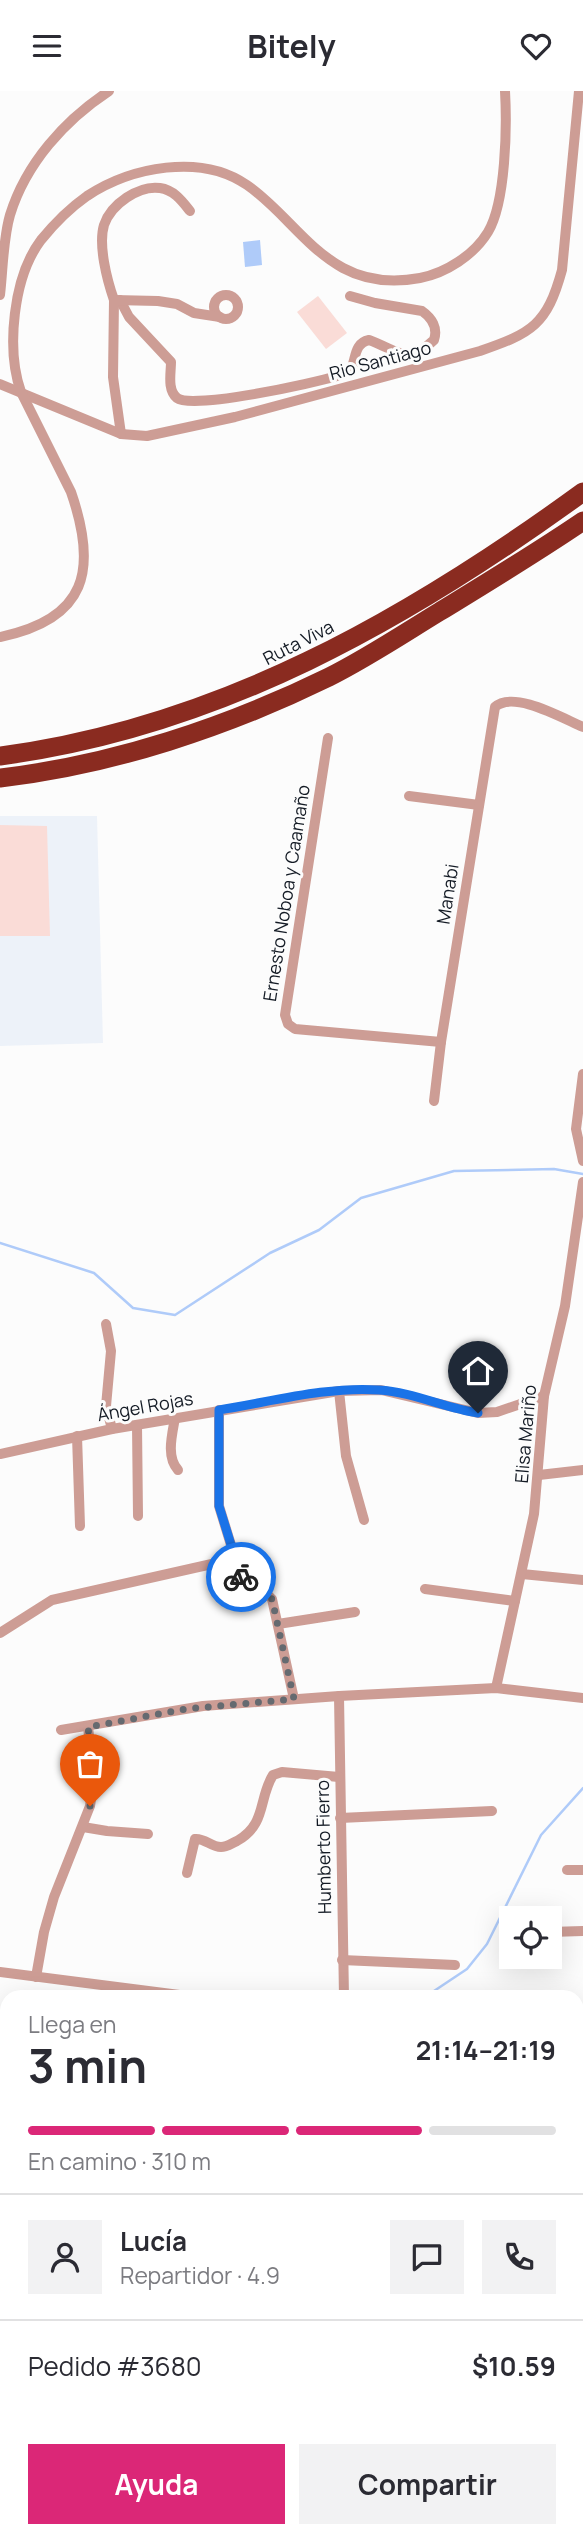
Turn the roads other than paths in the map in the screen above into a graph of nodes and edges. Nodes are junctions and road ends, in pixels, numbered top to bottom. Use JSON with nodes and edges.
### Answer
{"nodes":[{"id":1,"x":109,"y":91,"type":"edge"},
{"id":2,"x":505,"y":91,"type":"edge"},
{"id":3,"x":579,"y":91,"type":"edge"},
{"id":4,"x":190,"y":211,"type":"dead end"},
{"id":5,"x":0,"y":295,"type":"edge"},
{"id":6,"x":350,"y":296,"type":"dead end"},
{"id":7,"x":117,"y":300,"type":"junction"},
{"id":8,"x":217,"y":312,"type":"dead end"},
{"id":9,"x":0,"y":384,"type":"edge"},
{"id":10,"x":21,"y":392,"type":"junction"},
{"id":11,"x":121,"y":434,"type":"junction"},
{"id":12,"x":583,"y":492,"type":"edge"},
{"id":13,"x":583,"y":521,"type":"edge"},
{"id":14,"x":0,"y":637,"type":"edge"},
{"id":15,"x":583,"y":727,"type":"edge"},
{"id":16,"x":328,"y":739,"type":"dead end"},
{"id":17,"x":0,"y":755,"type":"edge"},
{"id":18,"x":0,"y":778,"type":"edge"},
{"id":19,"x":409,"y":796,"type":"dead end"},
{"id":20,"x":479,"y":806,"type":"junction"},
{"id":21,"x":441,"y":1042,"type":"junction"},
{"id":22,"x":583,"y":1074,"type":"edge"},
{"id":23,"x":434,"y":1101,"type":"dead end"},
{"id":24,"x":583,"y":1161,"type":"edge"},
{"id":25,"x":583,"y":1182,"type":"edge"},
{"id":26,"x":106,"y":1324,"type":"dead end"},
{"id":27,"x":339,"y":1391,"type":"junction"},
{"id":28,"x":544,"y":1396,"type":"junction"},
{"id":29,"x":219,"y":1410,"type":"junction"},
{"id":30,"x":175,"y":1418,"type":"junction"},
{"id":31,"x":137,"y":1425,"type":"junction"},
{"id":32,"x":112,"y":1429,"type":"junction"},
{"id":33,"x":77,"y":1436,"type":"junction"},
{"id":34,"x":0,"y":1454,"type":"edge"},
{"id":35,"x":178,"y":1470,"type":"dead end"},
{"id":36,"x":583,"y":1470,"type":"edge"},
{"id":37,"x":539,"y":1475,"type":"junction"},
{"id":38,"x":138,"y":1516,"type":"dead end"},
{"id":39,"x":365,"y":1520,"type":"dead end"},
{"id":40,"x":80,"y":1526,"type":"dead end"},
{"id":41,"x":234,"y":1559,"type":"junction"},
{"id":42,"x":522,"y":1574,"type":"junction"},
{"id":43,"x":583,"y":1580,"type":"edge"},
{"id":44,"x":425,"y":1589,"type":"dead end"},
{"id":45,"x":515,"y":1601,"type":"junction"},
{"id":46,"x":355,"y":1612,"type":"dead end"},
{"id":47,"x":278,"y":1624,"type":"junction"},
{"id":48,"x":0,"y":1633,"type":"edge"},
{"id":49,"x":496,"y":1688,"type":"junction"},
{"id":50,"x":339,"y":1696,"type":"junction"},
{"id":51,"x":583,"y":1698,"type":"edge"},
{"id":52,"x":294,"y":1699,"type":"junction"},
{"id":53,"x":88,"y":1727,"type":"junction"},
{"id":54,"x":61,"y":1730,"type":"dead end"},
{"id":55,"x":339,"y":1777,"type":"junction"},
{"id":56,"x":492,"y":1811,"type":"dead end"},
{"id":57,"x":340,"y":1818,"type":"junction"},
{"id":58,"x":83,"y":1827,"type":"junction"},
{"id":59,"x":149,"y":1834,"type":"dead end"},
{"id":60,"x":566,"y":1870,"type":"dead end"},
{"id":61,"x":583,"y":1870,"type":"edge"},
{"id":62,"x":187,"y":1873,"type":"dead end"},
{"id":63,"x":583,"y":1931,"type":"edge"},
{"id":64,"x":562,"y":1932,"type":"edge"},
{"id":65,"x":342,"y":1960,"type":"junction"},
{"id":66,"x":455,"y":1965,"type":"dead end"},
{"id":67,"x":0,"y":1972,"type":"edge"},
{"id":68,"x":36,"y":1977,"type":"junction"},
{"id":69,"x":114,"y":1990,"type":"edge"},
{"id":70,"x":344,"y":1990,"type":"edge"}],
"edges":[{"from":1,"to":5,"type":"street"},
{"from":2,"to":10,"type":"street"},
{"from":3,"to":11,"type":"street","name":"Rio Santiago"},
{"from":4,"to":7,"type":"street"},
{"from":6,"to":7,"type":"street"},
{"from":7,"to":8,"type":"street"},
{"from":7,"to":11,"type":"street"},
{"from":9,"to":10,"type":"street","name":"Rio Santiago"},
{"from":10,"to":11,"type":"street","name":"Rio Santiago"},
{"from":10,"to":14,"type":"street"},
{"from":12,"to":17,"type":"highway","name":"Ruta Viva"},
{"from":13,"to":18,"type":"highway"},
{"from":15,"to":20,"type":"street","name":"Manabi"},
{"from":16,"to":21,"type":"street","name":"Ernesto Noboa y Caamaño"},
{"from":19,"to":20,"type":"street"},
{"from":20,"to":21,"type":"street","name":"Manabi"},
{"from":21,"to":23,"type":"street","name":"Manabi"},
{"from":22,"to":24,"type":"street"},
{"from":25,"to":28,"type":"street","name":"Elisa Mariño"},
{"from":26,"to":32,"type":"street"},
{"from":27,"to":28,"type":"street","name":"Ángel Rojas"},
{"from":27,"to":29,"type":"street","name":"Ángel Rojas"},
{"from":27,"to":39,"type":"street"},
{"from":28,"to":37,"type":"street","name":"Elisa Mariño"},
{"from":29,"to":30,"type":"street","name":"Ángel Rojas"},
{"from":29,"to":41,"type":"street"},
{"from":30,"to":31,"type":"street","name":"Ángel Rojas"},
{"from":30,"to":35,"type":"street"},
{"from":31,"to":32,"type":"street","name":"Ángel Rojas"},
{"from":31,"to":38,"type":"street"},
{"from":32,"to":33,"type":"street","name":"Ángel Rojas"},
{"from":33,"to":34,"type":"street","name":"Ángel Rojas"},
{"from":33,"to":40,"type":"street"},
{"from":36,"to":37,"type":"street"},
{"from":37,"to":42,"type":"street","name":"Elisa Mariño"},
{"from":41,"to":47,"type":"street"},
{"from":41,"to":48,"type":"street"},
{"from":42,"to":43,"type":"street"},
{"from":42,"to":45,"type":"street","name":"Elisa Mariño"},
{"from":44,"to":45,"type":"street"},
{"from":45,"to":49,"type":"street","name":"Elisa Mariño"},
{"from":46,"to":47,"type":"street"},
{"from":47,"to":52,"type":"street"},
{"from":49,"to":50,"type":"street"},
{"from":49,"to":51,"type":"street"},
{"from":50,"to":52,"type":"street"},
{"from":50,"to":55,"type":"street","name":"Humberto Fierro"},
{"from":52,"to":53,"type":"street"},
{"from":53,"to":54,"type":"street"},
{"from":53,"to":58,"type":"street"},
{"from":55,"to":57,"type":"street","name":"Humberto Fierro"},
{"from":55,"to":62,"type":"street"},
{"from":56,"to":57,"type":"street"},
{"from":57,"to":65,"type":"street","name":"Humberto Fierro"},
{"from":58,"to":59,"type":"street"},
{"from":58,"to":68,"type":"street"},
{"from":60,"to":61,"type":"street"},
{"from":63,"to":64,"type":"street"},
{"from":65,"to":66,"type":"street"},
{"from":65,"to":70,"type":"street","name":"Humberto Fierro"},
{"from":67,"to":68,"type":"street"},
{"from":68,"to":69,"type":"street"}]}
